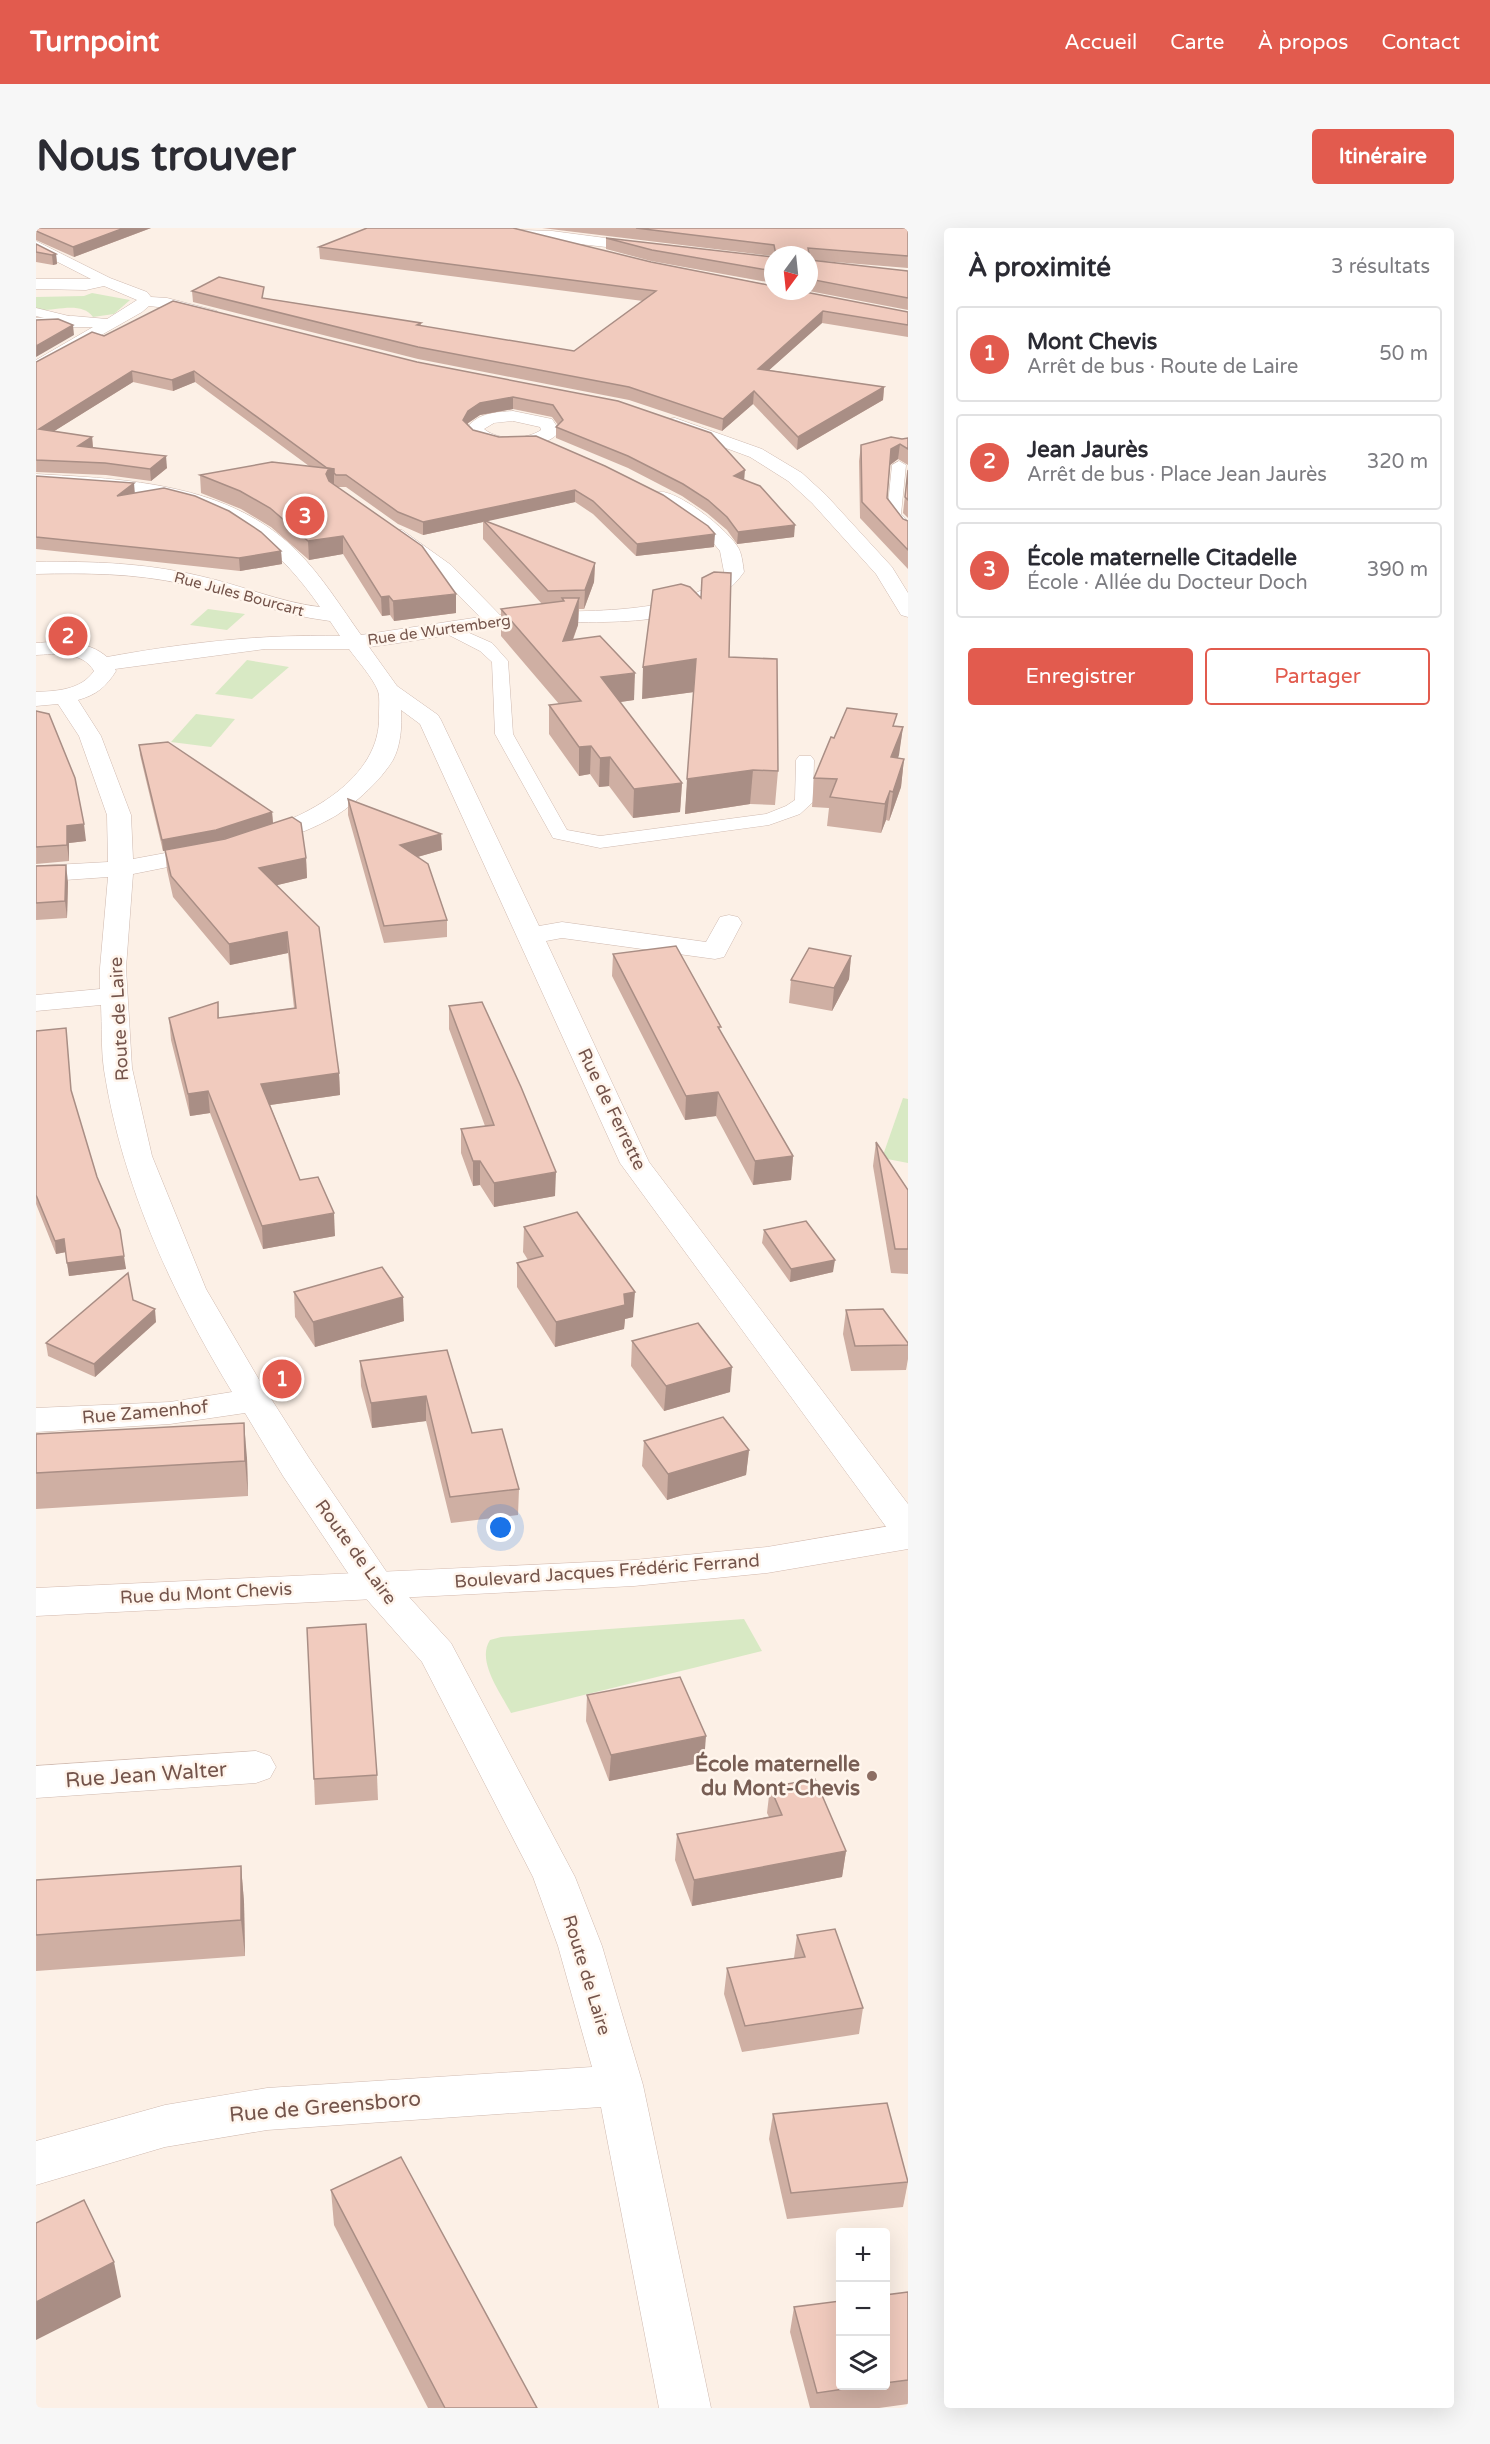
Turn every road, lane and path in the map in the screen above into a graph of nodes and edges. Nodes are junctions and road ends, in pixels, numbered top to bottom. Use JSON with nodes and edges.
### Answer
{"nodes":[{"id":1,"x":504,"y":230,"type":"edge"},
{"id":2,"x":522,"y":234,"type":"junction"},
{"id":3,"x":36,"y":245,"type":"edge"},
{"id":4,"x":670,"y":250,"type":"edge"},
{"id":5,"x":618,"y":259,"type":"edge"},
{"id":6,"x":105,"y":281,"type":"junction"},
{"id":7,"x":36,"y":284,"type":"edge"},
{"id":8,"x":145,"y":301,"type":"junction"},
{"id":9,"x":36,"y":312,"type":"edge"},
{"id":10,"x":224,"y":318,"type":"edge"},
{"id":11,"x":73,"y":321,"type":"junction"},
{"id":12,"x":36,"y":323,"type":"edge"},
{"id":13,"x":109,"y":324,"type":"junction"},
{"id":14,"x":36,"y":367,"type":"edge"},
{"id":15,"x":655,"y":417,"type":"edge"},
{"id":16,"x":538,"y":439,"type":"edge"},
{"id":17,"x":559,"y":449,"type":"edge"},
{"id":18,"x":899,"y":465,"type":"dead end"},
{"id":19,"x":36,"y":480,"type":"edge"},
{"id":20,"x":643,"y":487,"type":"edge"},
{"id":21,"x":376,"y":521,"type":"edge"},
{"id":22,"x":908,"y":531,"type":"edge"},
{"id":23,"x":36,"y":568,"type":"edge"},
{"id":24,"x":908,"y":611,"type":"edge"},
{"id":25,"x":334,"y":615,"type":"junction"},
{"id":26,"x":495,"y":621,"type":"junction"},
{"id":27,"x":449,"y":629,"type":"junction"},
{"id":28,"x":355,"y":642,"type":"junction"},
{"id":29,"x":36,"y":649,"type":"edge"},
{"id":30,"x":103,"y":664,"type":"junction"},
{"id":31,"x":388,"y":691,"type":"junction"},
{"id":32,"x":50,"y":698,"type":"edge"},
{"id":33,"x":805,"y":760,"type":"dead end"},
{"id":34,"x":121,"y":868,"type":"junction"},
{"id":35,"x":36,"y":874,"type":"edge"},
{"id":36,"x":729,"y":923,"type":"dead end"},
{"id":37,"x":530,"y":936,"type":"junction"},
{"id":38,"x":115,"y":996,"type":"junction"},
{"id":39,"x":36,"y":1003,"type":"edge"},
{"id":40,"x":254,"y":1400,"type":"junction"},
{"id":41,"x":36,"y":1420,"type":"edge"},
{"id":42,"x":908,"y":1530,"type":"edge"},
{"id":43,"x":908,"y":1536,"type":"edge"},
{"id":44,"x":375,"y":1584,"type":"junction"},
{"id":45,"x":36,"y":1602,"type":"edge"},
{"id":46,"x":256,"y":1767,"type":"dead end"},
{"id":47,"x":36,"y":1782,"type":"edge"},
{"id":48,"x":620,"y":2085,"type":"junction"},
{"id":49,"x":36,"y":2163,"type":"edge"},
{"id":50,"x":685,"y":2408,"type":"edge"}],
"edges":[{"from":1,"to":2,"type":"street"},
{"from":2,"to":4,"type":"street"},
{"from":2,"to":5,"type":"street"},
{"from":3,"to":6,"type":"street"},
{"from":6,"to":7,"type":"street"},
{"from":6,"to":8,"type":"street"},
{"from":8,"to":10,"type":"street"},
{"from":8,"to":13,"type":"street"},
{"from":9,"to":11,"type":"lane"},
{"from":11,"to":12,"type":"street"},
{"from":11,"to":13,"type":"street"},
{"from":13,"to":14,"type":"street"},
{"from":15,"to":24,"type":"street"},
{"from":16,"to":17,"type":"street"},
{"from":18,"to":22,"type":"lane"},
{"from":19,"to":25,"type":"street"},
{"from":20,"to":26,"type":"street","name":"Rue de Wurtemberg"},
{"from":21,"to":26,"type":"street"},
{"from":23,"to":25,"type":"street","name":"Rue Jules Bourcart"},
{"from":25,"to":28,"type":"street"},
{"from":26,"to":27,"type":"street","name":"Rue de Wurtemberg"},
{"from":27,"to":28,"type":"street","name":"Rue de Wurtemberg"},
{"from":27,"to":33,"type":"lane"},
{"from":28,"to":30,"type":"street","name":"Rue de Wurtemberg"},
{"from":28,"to":31,"type":"street"},
{"from":29,"to":30,"type":"street"},
{"from":30,"to":32,"type":"street"},
{"from":31,"to":34,"type":"street"},
{"from":31,"to":37,"type":"street","name":"Rue de Ferrette"},
{"from":32,"to":34,"type":"street","name":"Route de Laire"},
{"from":34,"to":35,"type":"street"},
{"from":34,"to":38,"type":"street","name":"Route de Laire"},
{"from":36,"to":37,"type":"street"},
{"from":37,"to":42,"type":"street","name":"Rue de Ferrette"},
{"from":38,"to":39,"type":"street"},
{"from":38,"to":40,"type":"street","name":"Route de Laire"},
{"from":40,"to":41,"type":"street","name":"Rue Zamenhof"},
{"from":40,"to":44,"type":"street","name":"Route de Laire"},
{"from":43,"to":44,"type":"street","name":"Boulevard Jacques Frédéric Ferrand"},
{"from":44,"to":45,"type":"street","name":"Rue du Mont Chevis"},
{"from":44,"to":48,"type":"street","name":"Route de Laire"},
{"from":46,"to":47,"type":"street","name":"Rue Jean Walter"},
{"from":48,"to":49,"type":"street","name":"Rue de Greensboro"},
{"from":48,"to":50,"type":"street","name":"Route de Laire"}]}
